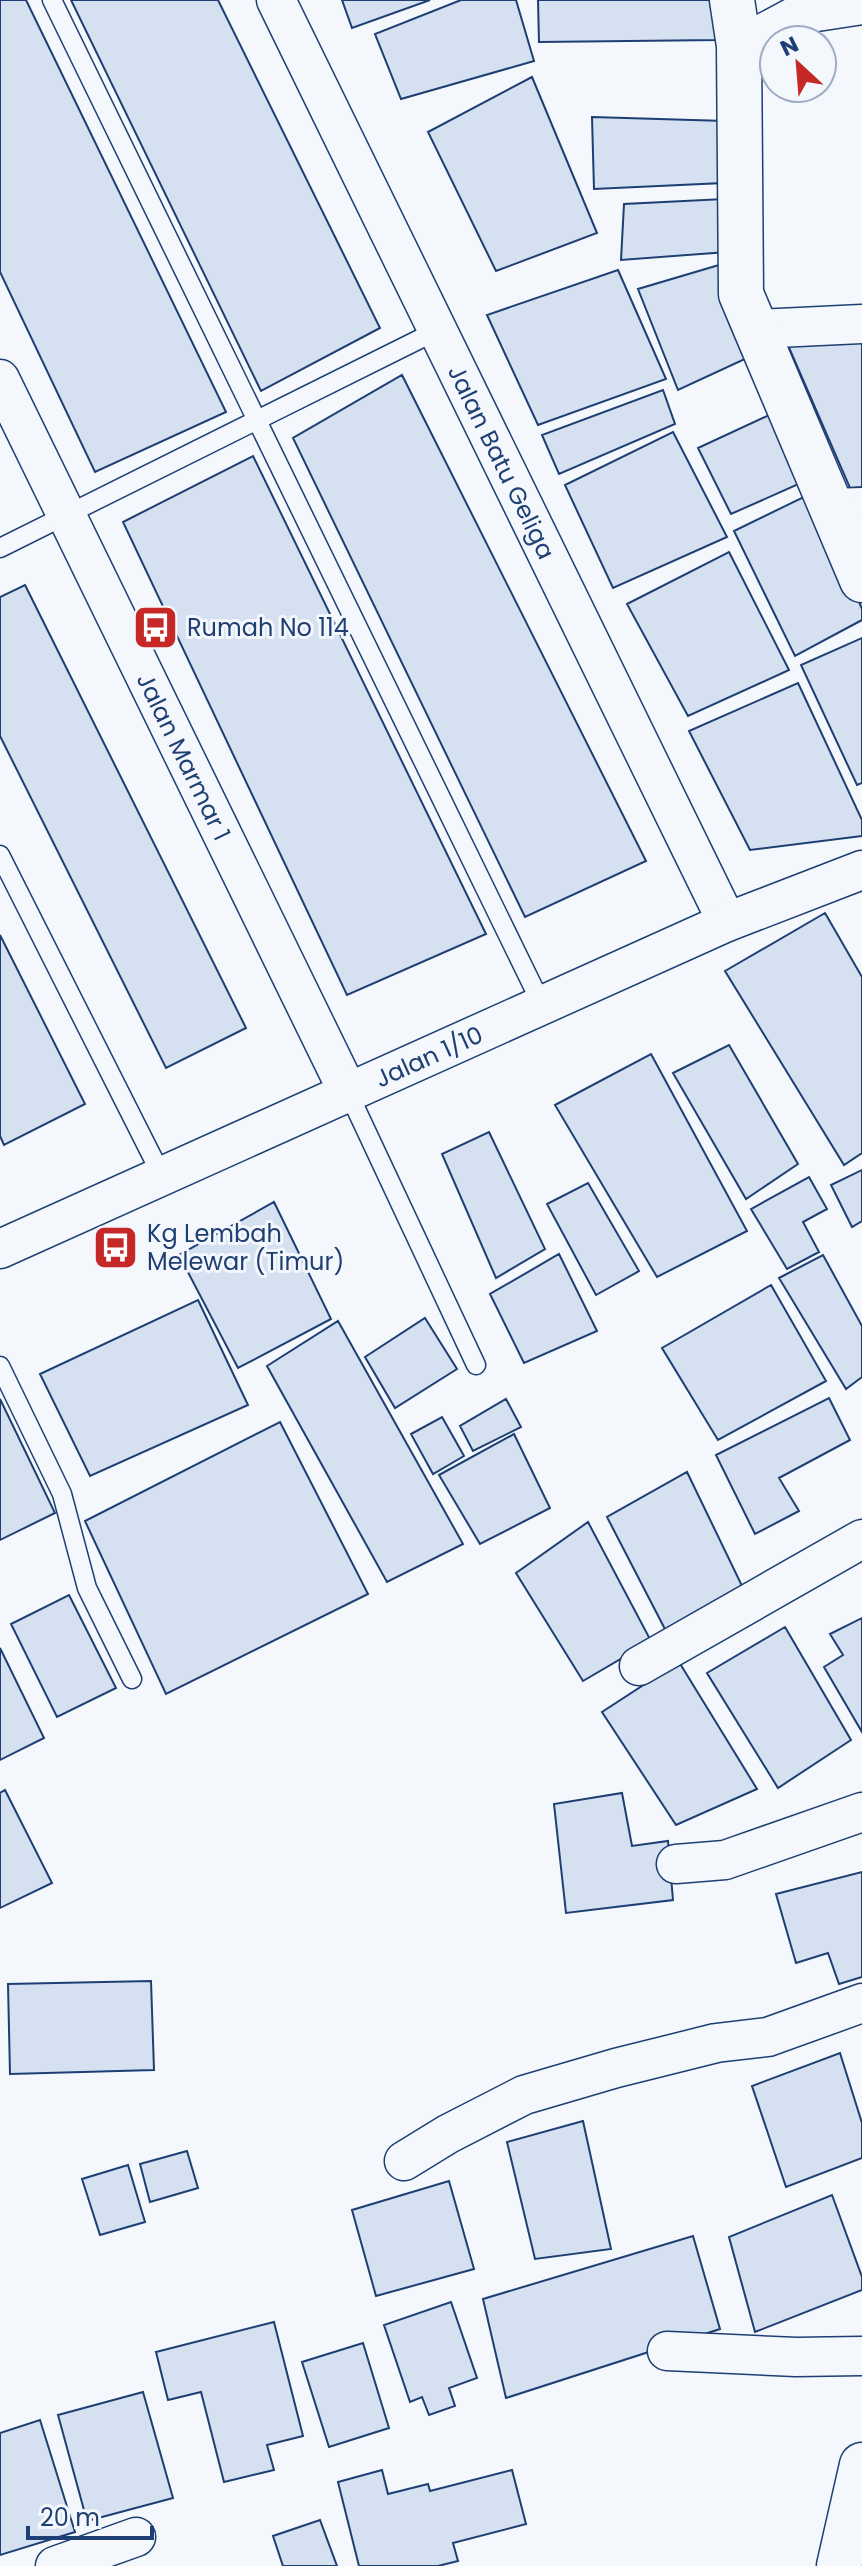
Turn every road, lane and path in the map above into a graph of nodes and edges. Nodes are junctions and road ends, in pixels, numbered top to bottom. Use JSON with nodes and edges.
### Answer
{"nodes":[{"id":1,"x":52,"y":0,"type":"edge"},
{"id":2,"x":276,"y":0,"type":"edge"},
{"id":3,"x":732,"y":0,"type":"edge"},
{"id":4,"x":862,"y":5,"type":"edge"},
{"id":5,"x":739,"y":46,"type":"junction"},
{"id":6,"x":862,"y":324,"type":"edge"},
{"id":7,"x":756,"y":329,"type":"junction"},
{"id":8,"x":438,"y":330,"type":"junction"},
{"id":9,"x":0,"y":379,"type":"edge"},
{"id":10,"x":258,"y":419,"type":"junction"},
{"id":11,"x":847,"y":507,"type":"edge"},
{"id":12,"x":66,"y":515,"type":"junction"},
{"id":13,"x":0,"y":548,"type":"edge"},
{"id":14,"x":862,"y":580,"type":"edge"},
{"id":15,"x":0,"y":855,"type":"edge"},
{"id":16,"x":862,"y":870,"type":"edge"},
{"id":17,"x":727,"y":922,"type":"junction"},
{"id":18,"x":542,"y":1005,"type":"junction"},
{"id":19,"x":348,"y":1092,"type":"junction"},
{"id":20,"x":162,"y":1176,"type":"junction"},
{"id":21,"x":0,"y":1249,"type":"edge"},
{"id":22,"x":476,"y":1365,"type":"dead end"},
{"id":23,"x":0,"y":1366,"type":"edge"},
{"id":24,"x":862,"y":1539,"type":"edge"},
{"id":25,"x":639,"y":1666,"type":"dead end"},
{"id":26,"x":132,"y":1679,"type":"dead end"},
{"id":27,"x":862,"y":1812,"type":"edge"},
{"id":28,"x":676,"y":1864,"type":"dead end"},
{"id":29,"x":862,"y":2003,"type":"edge"},
{"id":30,"x":404,"y":2161,"type":"dead end"},
{"id":31,"x":667,"y":2351,"type":"dead end"},
{"id":32,"x":862,"y":2356,"type":"edge"},
{"id":33,"x":862,"y":2465,"type":"edge"},
{"id":34,"x":136,"y":2537,"type":"dead end"},
{"id":35,"x":55,"y":2566,"type":"edge"},
{"id":36,"x":839,"y":2566,"type":"edge"}],
"edges":[{"from":1,"to":10,"type":"lane"},
{"from":2,"to":8,"type":"street","name":"Jalan Batu Geliga"},
{"from":3,"to":5,"type":"street"},
{"from":4,"to":5,"type":"street"},
{"from":5,"to":7,"type":"street"},
{"from":6,"to":7,"type":"street"},
{"from":7,"to":11,"type":"street"},
{"from":8,"to":10,"type":"lane"},
{"from":8,"to":17,"type":"street","name":"Jalan Batu Geliga"},
{"from":9,"to":12,"type":"street","name":"Jalan Marmar 1"},
{"from":10,"to":12,"type":"lane"},
{"from":10,"to":18,"type":"lane"},
{"from":11,"to":14,"type":"street"},
{"from":12,"to":13,"type":"lane"},
{"from":12,"to":19,"type":"street","name":"Jalan Marmar 1"},
{"from":15,"to":20,"type":"lane"},
{"from":16,"to":17,"type":"street","name":"Jalan 1/10"},
{"from":17,"to":18,"type":"street","name":"Jalan 1/10"},
{"from":18,"to":19,"type":"street","name":"Jalan 1/10"},
{"from":19,"to":20,"type":"street","name":"Jalan 1/10"},
{"from":19,"to":22,"type":"lane"},
{"from":20,"to":21,"type":"street","name":"Jalan 1/10"},
{"from":23,"to":26,"type":"lane"},
{"from":24,"to":25,"type":"street"},
{"from":27,"to":28,"type":"street"},
{"from":29,"to":30,"type":"street"},
{"from":31,"to":32,"type":"street"},
{"from":33,"to":36,"type":"street"},
{"from":34,"to":35,"type":"street"}]}
